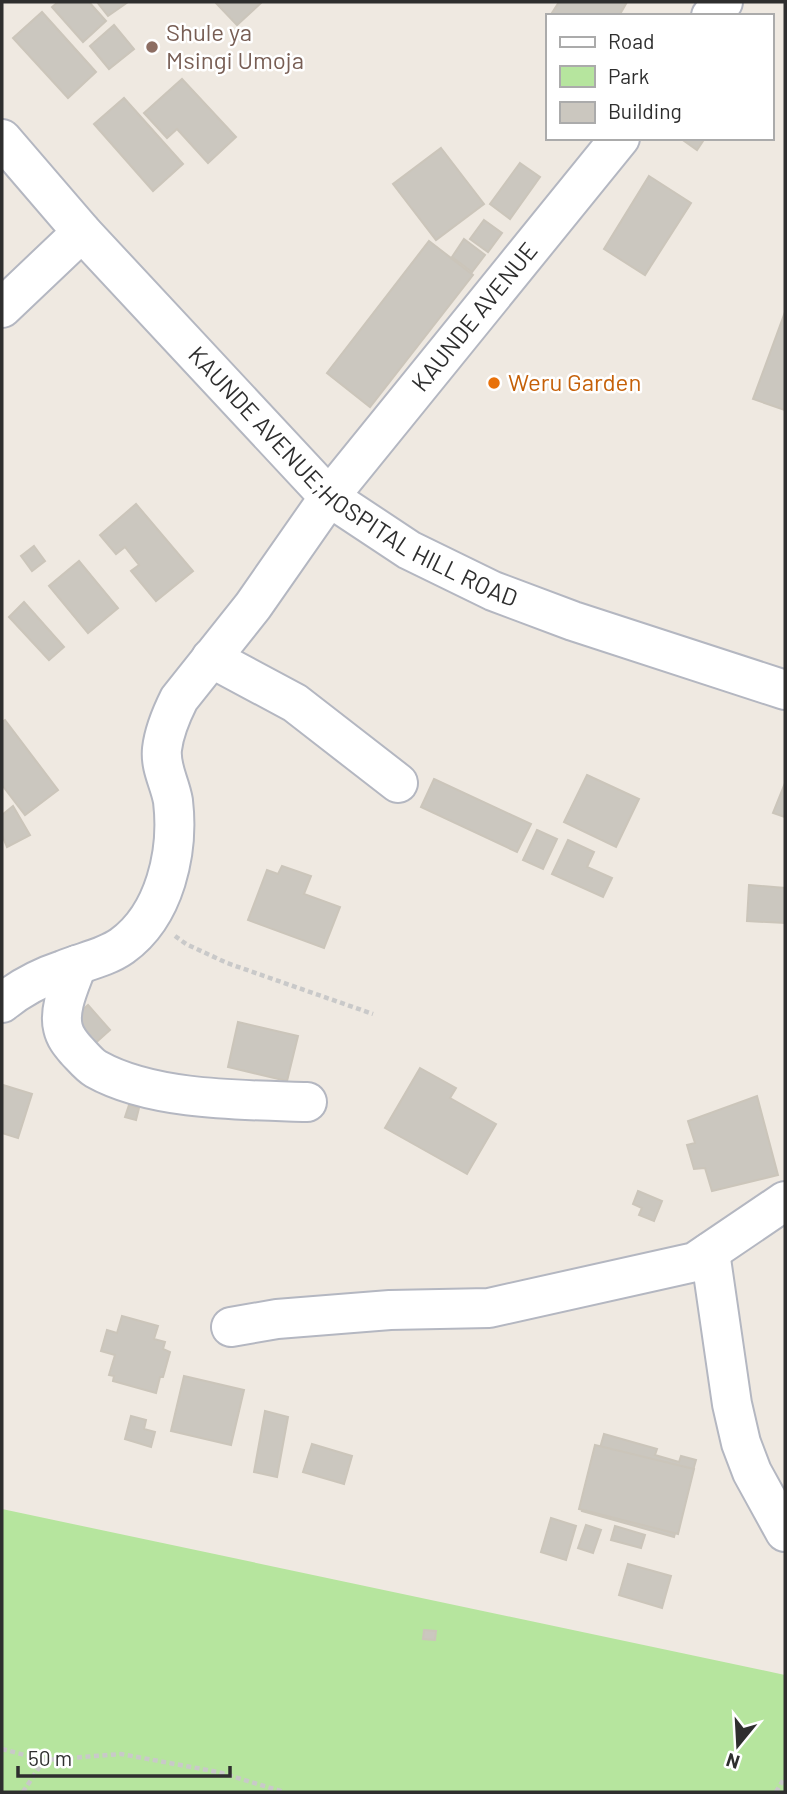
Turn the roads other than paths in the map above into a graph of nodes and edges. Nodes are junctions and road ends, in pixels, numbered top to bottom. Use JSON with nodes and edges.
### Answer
{"nodes":[{"id":1,"x":2,"y":139,"type":"edge"},
{"id":2,"x":618,"y":140,"type":"edge"},
{"id":3,"x":82,"y":232,"type":"junction"},
{"id":4,"x":2,"y":308,"type":"edge"},
{"id":5,"x":329,"y":497,"type":"junction"},
{"id":6,"x":211,"y":658,"type":"junction"},
{"id":7,"x":785,"y":690,"type":"edge"},
{"id":8,"x":398,"y":783,"type":"dead end"},
{"id":9,"x":77,"y":965,"type":"junction"},
{"id":10,"x":2,"y":1003,"type":"edge"},
{"id":11,"x":307,"y":1102,"type":"dead end"},
{"id":12,"x":785,"y":1201,"type":"edge"},
{"id":13,"x":709,"y":1252,"type":"junction"},
{"id":14,"x":231,"y":1327,"type":"dead end"},
{"id":15,"x":785,"y":1532,"type":"edge"}],
"edges":[{"from":1,"to":3,"type":"street","name":"KAUNDE AVENUE;HOSPITAL HILL ROAD"},
{"from":2,"to":5,"type":"street","name":"KAUNDE AVENUE"},
{"from":3,"to":4,"type":"street"},
{"from":3,"to":5,"type":"street","name":"KAUNDE AVENUE;HOSPITAL HILL ROAD"},
{"from":5,"to":6,"type":"street","name":"KAUNDE AVENUE"},
{"from":5,"to":7,"type":"street","name":"KAUNDE AVENUE;HOSPITAL HILL ROAD"},
{"from":6,"to":8,"type":"street"},
{"from":6,"to":9,"type":"street","name":"KAUNDE AVENUE"},
{"from":9,"to":10,"type":"street"},
{"from":9,"to":11,"type":"street"},
{"from":12,"to":13,"type":"street"},
{"from":13,"to":14,"type":"street"},
{"from":13,"to":15,"type":"street"}]}
